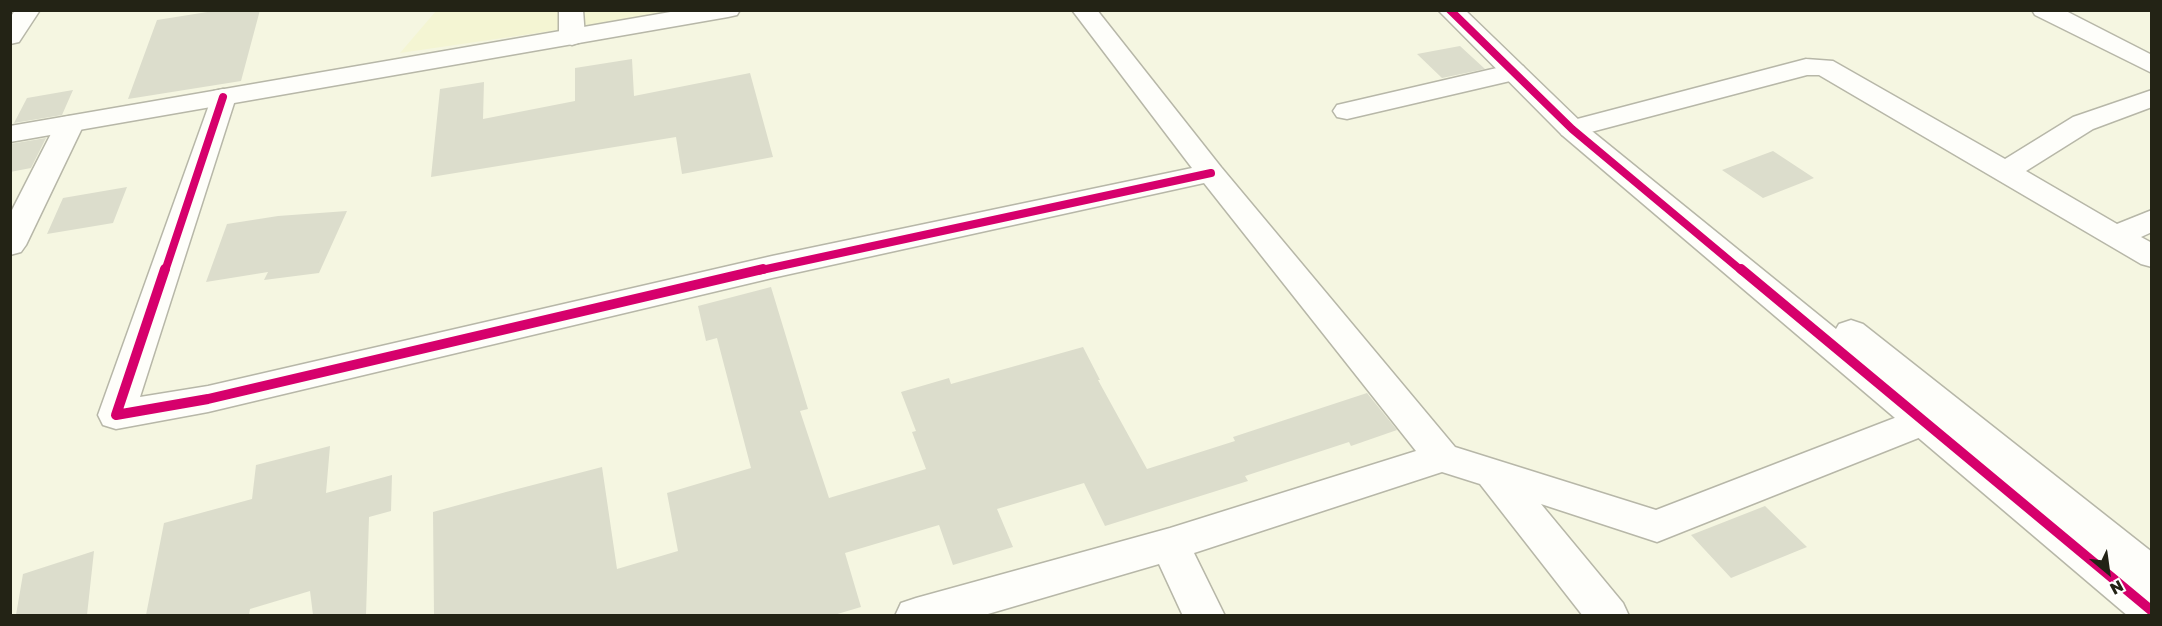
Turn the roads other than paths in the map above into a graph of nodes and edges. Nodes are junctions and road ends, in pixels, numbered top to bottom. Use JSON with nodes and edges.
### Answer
{"nodes":[{"id":1,"x":28,"y":10,"type":"edge"},
{"id":2,"x":571,"y":10,"type":"edge"},
{"id":3,"x":1084,"y":10,"type":"edge"},
{"id":4,"x":1450,"y":10,"type":"edge"},
{"id":5,"x":1473,"y":10,"type":"edge"},
{"id":6,"x":2044,"y":10,"type":"edge"},
{"id":7,"x":723,"y":11,"type":"edge"},
{"id":8,"x":10,"y":37,"type":"edge"},
{"id":9,"x":572,"y":37,"type":"junction"},
{"id":10,"x":2151,"y":65,"type":"edge"},
{"id":11,"x":1514,"y":72,"type":"junction"},
{"id":12,"x":223,"y":97,"type":"junction"},
{"id":13,"x":2151,"y":98,"type":"edge"},
{"id":14,"x":1347,"y":111,"type":"dead end"},
{"id":15,"x":70,"y":124,"type":"junction"},
{"id":16,"x":1582,"y":125,"type":"junction"},
{"id":17,"x":10,"y":134,"type":"edge"},
{"id":18,"x":2005,"y":172,"type":"junction"},
{"id":19,"x":1211,"y":173,"type":"junction"},
{"id":20,"x":2151,"y":220,"type":"edge"},
{"id":21,"x":2116,"y":236,"type":"junction"},
{"id":22,"x":10,"y":244,"type":"edge"},
{"id":23,"x":2151,"y":256,"type":"edge"},
{"id":24,"x":1923,"y":421,"type":"junction"},
{"id":25,"x":1442,"y":457,"type":"junction"},
{"id":26,"x":1493,"y":473,"type":"junction"},
{"id":27,"x":1170,"y":544,"type":"junction"},
{"id":28,"x":2151,"y":576,"type":"edge"},
{"id":29,"x":2151,"y":611,"type":"edge"},
{"id":30,"x":916,"y":615,"type":"edge"},
{"id":31,"x":1204,"y":615,"type":"edge"},
{"id":32,"x":1608,"y":615,"type":"edge"}],
"edges":[{"from":1,"to":8,"type":"street"},
{"from":2,"to":9,"type":"street"},
{"from":3,"to":19,"type":"street"},
{"from":4,"to":11,"type":"street"},
{"from":5,"to":16,"type":"street"},
{"from":6,"to":10,"type":"street"},
{"from":7,"to":9,"type":"street"},
{"from":9,"to":12,"type":"street"},
{"from":11,"to":14,"type":"street"},
{"from":11,"to":16,"type":"street"},
{"from":12,"to":15,"type":"street"},
{"from":12,"to":19,"type":"street"},
{"from":13,"to":18,"type":"street"},
{"from":15,"to":17,"type":"street"},
{"from":15,"to":22,"type":"street"},
{"from":16,"to":18,"type":"street"},
{"from":16,"to":24,"type":"street"},
{"from":16,"to":28,"type":"street"},
{"from":18,"to":21,"type":"street"},
{"from":19,"to":25,"type":"street"},
{"from":20,"to":21,"type":"street"},
{"from":21,"to":23,"type":"street"},
{"from":24,"to":26,"type":"street"},
{"from":24,"to":29,"type":"street"},
{"from":25,"to":26,"type":"street"},
{"from":25,"to":27,"type":"street"},
{"from":26,"to":32,"type":"street"},
{"from":27,"to":30,"type":"street"},
{"from":27,"to":31,"type":"street"}]}
